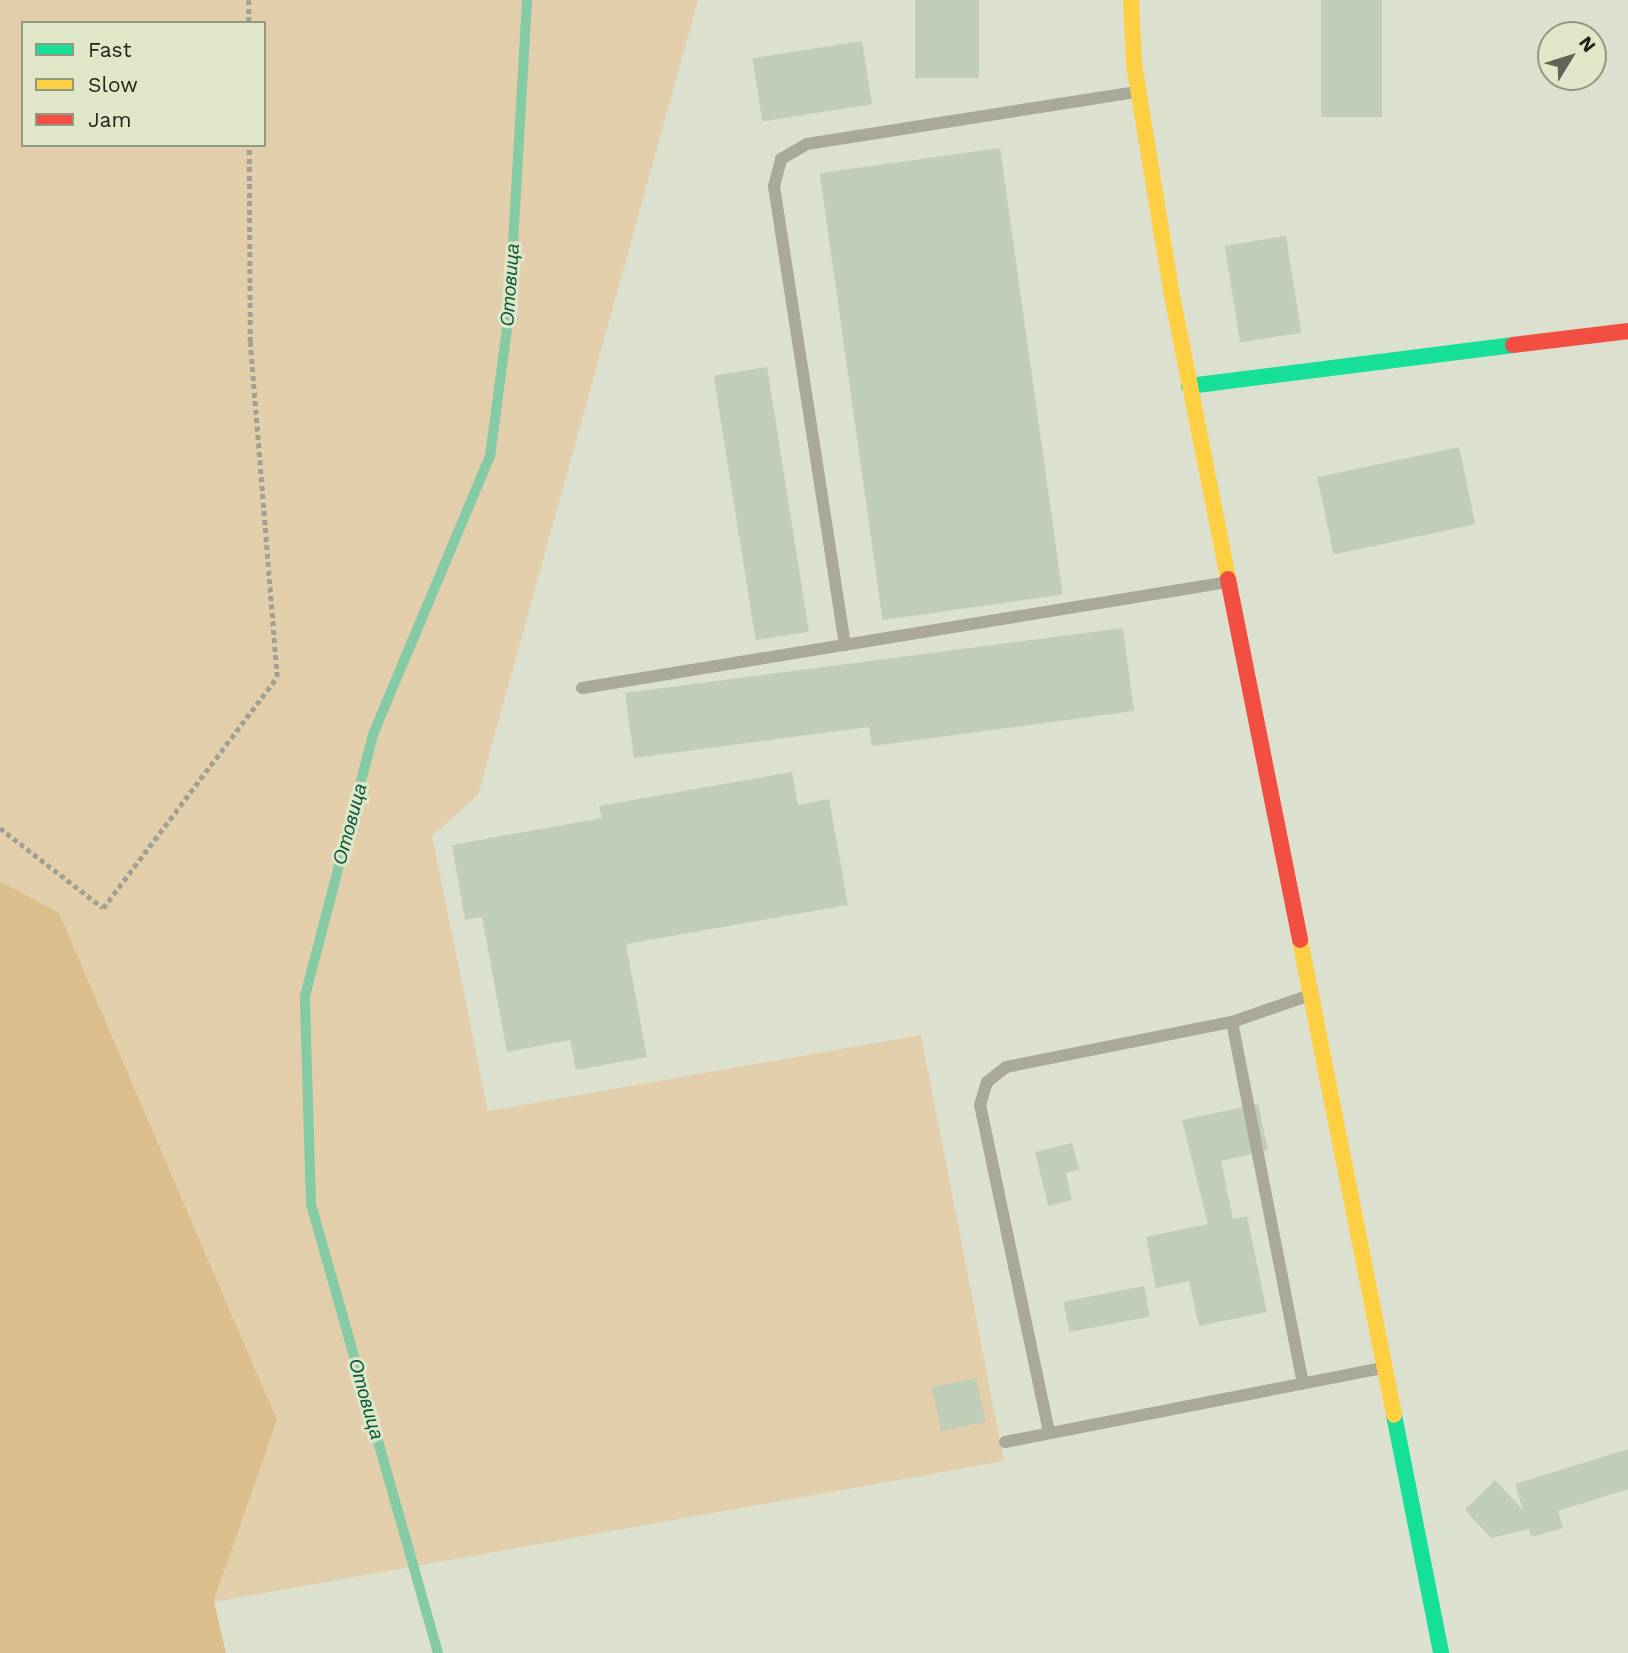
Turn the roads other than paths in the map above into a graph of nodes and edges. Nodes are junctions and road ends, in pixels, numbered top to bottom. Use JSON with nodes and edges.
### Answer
{"nodes":[{"id":1,"x":1130,"y":0,"type":"edge"},
{"id":2,"x":1139,"y":92,"type":"junction"},
{"id":3,"x":1628,"y":331,"type":"edge"},
{"id":4,"x":1189,"y":386,"type":"junction"},
{"id":5,"x":1228,"y":582,"type":"junction"},
{"id":6,"x":845,"y":645,"type":"junction"},
{"id":7,"x":582,"y":688,"type":"dead end"},
{"id":8,"x":1310,"y":995,"type":"junction"},
{"id":9,"x":1233,"y":1022,"type":"junction"},
{"id":10,"x":1384,"y":1368,"type":"junction"},
{"id":11,"x":1303,"y":1383,"type":"junction"},
{"id":12,"x":1049,"y":1432,"type":"junction"},
{"id":13,"x":1005,"y":1442,"type":"dead end"},
{"id":14,"x":1441,"y":1653,"type":"edge"}],
"edges":[{"from":1,"to":2,"type":"street"},
{"from":2,"to":4,"type":"street"},
{"from":2,"to":6,"type":"lane"},
{"from":3,"to":4,"type":"street"},
{"from":4,"to":5,"type":"street"},
{"from":5,"to":6,"type":"lane"},
{"from":5,"to":8,"type":"street"},
{"from":6,"to":7,"type":"lane"},
{"from":8,"to":9,"type":"lane"},
{"from":8,"to":10,"type":"street"},
{"from":9,"to":11,"type":"lane"},
{"from":9,"to":12,"type":"lane"},
{"from":10,"to":11,"type":"lane"},
{"from":10,"to":14,"type":"street"},
{"from":11,"to":12,"type":"lane"},
{"from":12,"to":13,"type":"lane"}]}
